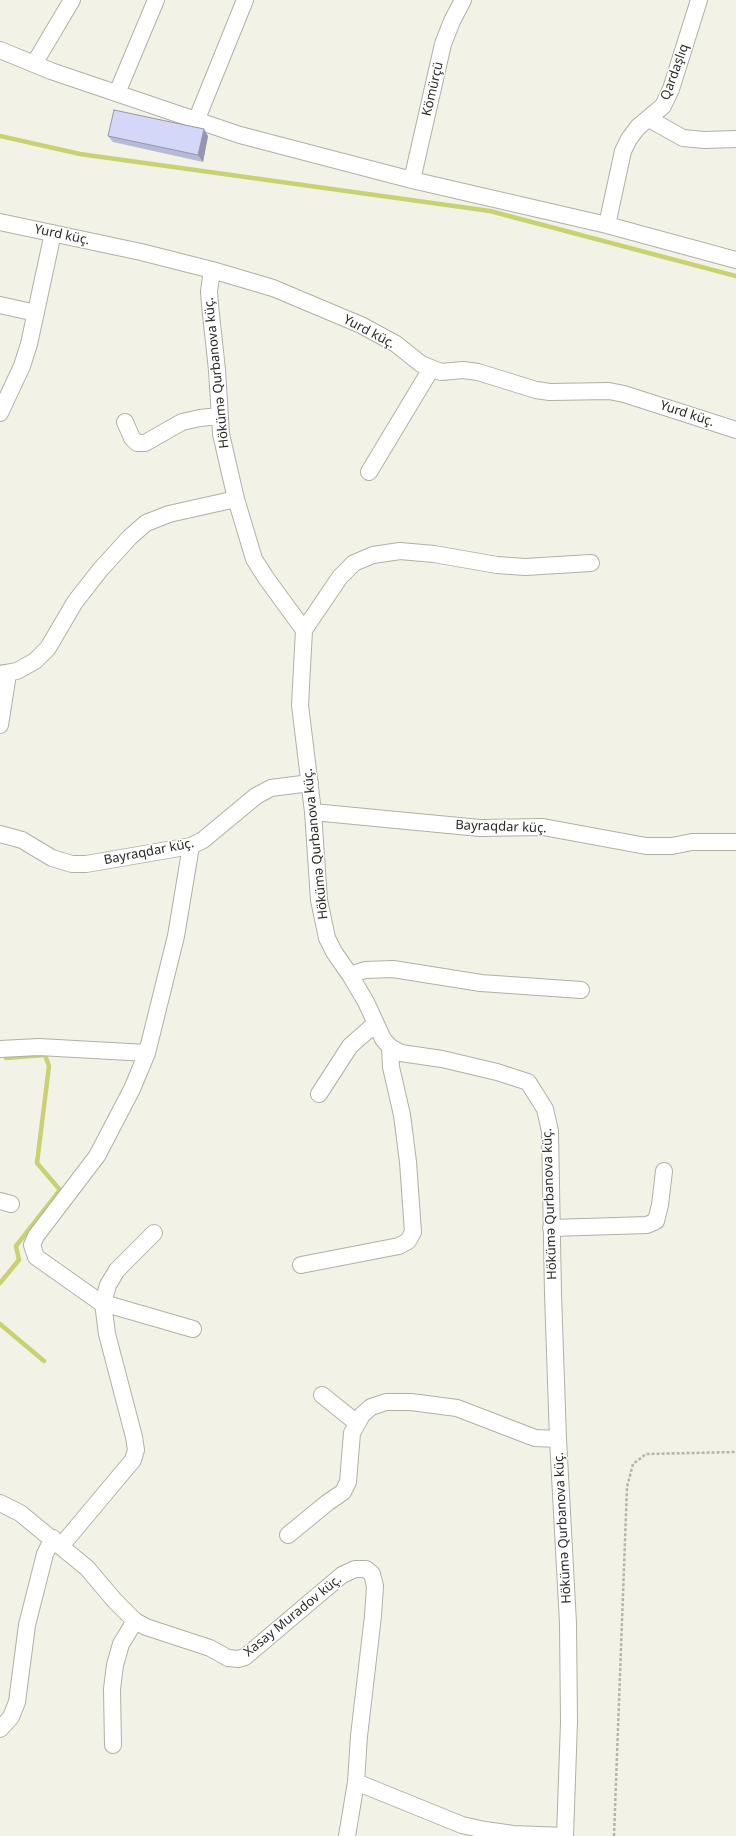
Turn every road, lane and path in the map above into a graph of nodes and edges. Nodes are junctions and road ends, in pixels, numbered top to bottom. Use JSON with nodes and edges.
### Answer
{"nodes":[{"id":1,"x":72,"y":0,"type":"edge"},
{"id":2,"x":156,"y":0,"type":"edge"},
{"id":3,"x":245,"y":0,"type":"edge"},
{"id":4,"x":463,"y":0,"type":"edge"},
{"id":5,"x":699,"y":0,"type":"edge"},
{"id":6,"x":0,"y":50,"type":"edge"},
{"id":7,"x":34,"y":64,"type":"junction"},
{"id":8,"x":118,"y":93,"type":"junction"},
{"id":9,"x":649,"y":119,"type":"junction"},
{"id":10,"x":196,"y":121,"type":"junction"},
{"id":11,"x":736,"y":139,"type":"edge"},
{"id":12,"x":412,"y":180,"type":"junction"},
{"id":13,"x":0,"y":222,"type":"edge"},
{"id":14,"x":607,"y":225,"type":"junction"},
{"id":15,"x":53,"y":233,"type":"junction"},
{"id":16,"x":736,"y":260,"type":"edge"},
{"id":17,"x":212,"y":270,"type":"junction"},
{"id":18,"x":0,"y":305,"type":"edge"},
{"id":19,"x":36,"y":313,"type":"junction"},
{"id":20,"x":431,"y":368,"type":"junction"},
{"id":21,"x":2,"y":404,"type":"edge"},
{"id":22,"x":219,"y":416,"type":"junction"},
{"id":23,"x":125,"y":422,"type":"dead end"},
{"id":24,"x":736,"y":430,"type":"edge"},
{"id":25,"x":369,"y":472,"type":"dead end"},
{"id":26,"x":236,"y":499,"type":"junction"},
{"id":27,"x":591,"y":563,"type":"dead end"},
{"id":28,"x":304,"y":630,"type":"junction"},
{"id":29,"x":4,"y":674,"type":"edge"},
{"id":30,"x":0,"y":725,"type":"edge"},
{"id":31,"x":310,"y":783,"type":"junction"},
{"id":32,"x":313,"y":812,"type":"junction"},
{"id":33,"x":0,"y":834,"type":"edge"},
{"id":34,"x":736,"y":842,"type":"edge"},
{"id":35,"x":191,"y":846,"type":"junction"},
{"id":36,"x":350,"y":975,"type":"junction"},
{"id":37,"x":581,"y":990,"type":"dead end"},
{"id":38,"x":375,"y":1024,"type":"junction"},
{"id":39,"x":390,"y":1047,"type":"junction"},
{"id":40,"x":0,"y":1049,"type":"edge"},
{"id":41,"x":147,"y":1053,"type":"junction"},
{"id":42,"x":318,"y":1094,"type":"dead end"},
{"id":43,"x":664,"y":1171,"type":"dead end"},
{"id":44,"x":551,"y":1228,"type":"junction"},
{"id":45,"x":154,"y":1233,"type":"dead end"},
{"id":46,"x":301,"y":1265,"type":"dead end"},
{"id":47,"x":104,"y":1304,"type":"junction"},
{"id":48,"x":192,"y":1329,"type":"dead end"},
{"id":49,"x":322,"y":1395,"type":"dead end"},
{"id":50,"x":357,"y":1423,"type":"junction"},
{"id":51,"x":558,"y":1440,"type":"junction"},
{"id":52,"x":736,"y":1452,"type":"edge"},
{"id":53,"x":0,"y":1504,"type":"edge"},
{"id":54,"x":288,"y":1535,"type":"dead end"},
{"id":55,"x":57,"y":1542,"type":"junction"},
{"id":56,"x":135,"y":1621,"type":"junction"},
{"id":57,"x":0,"y":1729,"type":"edge"},
{"id":58,"x":113,"y":1745,"type":"dead end"},
{"id":59,"x":356,"y":1782,"type":"junction"},
{"id":60,"x":347,"y":1836,"type":"edge"},
{"id":61,"x":565,"y":1836,"type":"edge"},
{"id":62,"x":614,"y":1836,"type":"edge"}],
"edges":[{"from":1,"to":7,"type":"street"},
{"from":2,"to":8,"type":"street"},
{"from":3,"to":10,"type":"street"},
{"from":4,"to":12,"type":"street","name":"Kömürçü"},
{"from":5,"to":9,"type":"street","name":"Qardaşlıq"},
{"from":6,"to":7,"type":"street"},
{"from":7,"to":8,"type":"street"},
{"from":8,"to":10,"type":"street"},
{"from":9,"to":11,"type":"street"},
{"from":9,"to":14,"type":"street","name":"Qardaşlıq"},
{"from":10,"to":12,"type":"street"},
{"from":12,"to":14,"type":"street"},
{"from":13,"to":15,"type":"street","name":"Yurd küç."},
{"from":14,"to":16,"type":"street"},
{"from":15,"to":17,"type":"street","name":"Yurd küç."},
{"from":15,"to":19,"type":"street"},
{"from":17,"to":20,"type":"street","name":"Yurd küç."},
{"from":17,"to":22,"type":"street","name":"Hökümə Qurbanova küç."},
{"from":18,"to":19,"type":"street"},
{"from":19,"to":21,"type":"street"},
{"from":20,"to":24,"type":"street","name":"Yurd küç."},
{"from":20,"to":25,"type":"street"},
{"from":22,"to":23,"type":"street"},
{"from":22,"to":26,"type":"street","name":"Hökümə Qurbanova küç."},
{"from":26,"to":28,"type":"street","name":"Hökümə Qurbanova küç."},
{"from":26,"to":29,"type":"street"},
{"from":27,"to":28,"type":"street"},
{"from":28,"to":31,"type":"street","name":"Hökümə Qurbanova küç."},
{"from":29,"to":30,"type":"street"},
{"from":31,"to":32,"type":"street","name":"Hökümə Qurbanova küç."},
{"from":31,"to":35,"type":"street","name":"Bayraqdar küç."},
{"from":32,"to":34,"type":"street","name":"Bayraqdar küç."},
{"from":32,"to":36,"type":"street","name":"Hökümə Qurbanova küç."},
{"from":33,"to":35,"type":"street","name":"Bayraqdar küç."},
{"from":35,"to":41,"type":"street"},
{"from":36,"to":37,"type":"street"},
{"from":36,"to":38,"type":"street","name":"Hökümə Qurbanova küç."},
{"from":38,"to":39,"type":"street","name":"Hökümə Qurbanova küç."},
{"from":38,"to":42,"type":"street"},
{"from":39,"to":44,"type":"street","name":"Hökümə Qurbanova küç."},
{"from":39,"to":46,"type":"street"},
{"from":40,"to":41,"type":"street"},
{"from":41,"to":47,"type":"street"},
{"from":43,"to":44,"type":"street"},
{"from":44,"to":51,"type":"street","name":"Hökümə Qurbanova küç."},
{"from":45,"to":47,"type":"street"},
{"from":47,"to":48,"type":"street"},
{"from":47,"to":55,"type":"street"},
{"from":49,"to":50,"type":"street"},
{"from":50,"to":51,"type":"street"},
{"from":50,"to":54,"type":"street"},
{"from":51,"to":61,"type":"street","name":"Hökümə Qurbanova küç."},
{"from":52,"to":62,"type":"path"},
{"from":53,"to":55,"type":"street","name":"Xasay Muradov küç."},
{"from":55,"to":56,"type":"street","name":"Xasay Muradov küç."},
{"from":55,"to":57,"type":"street"},
{"from":56,"to":58,"type":"street"},
{"from":56,"to":59,"type":"street","name":"Xasay Muradov küç."},
{"from":59,"to":60,"type":"street","name":"Xasay Muradov küç."},
{"from":59,"to":61,"type":"street"}]}
